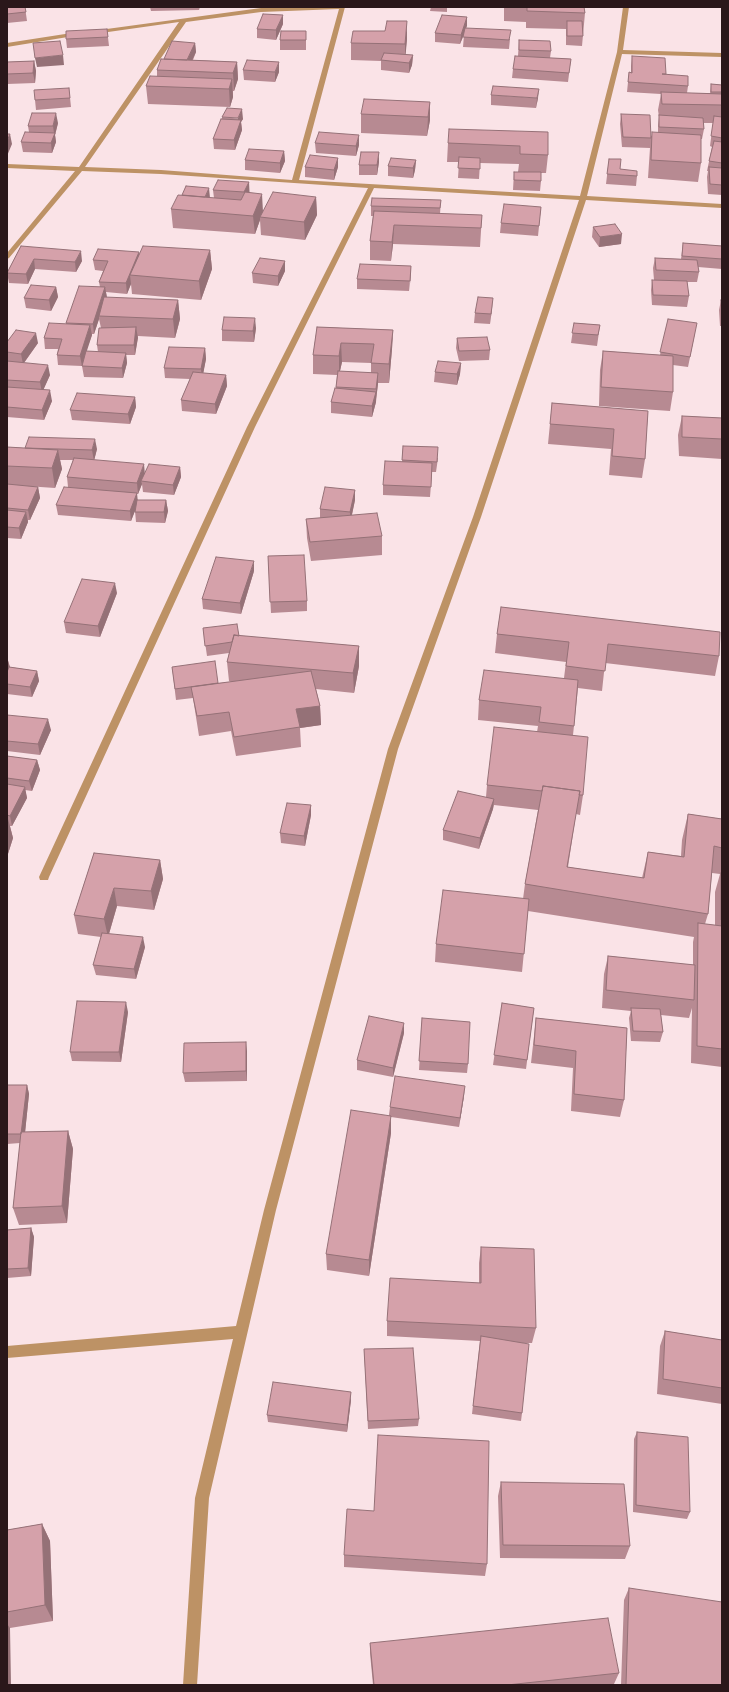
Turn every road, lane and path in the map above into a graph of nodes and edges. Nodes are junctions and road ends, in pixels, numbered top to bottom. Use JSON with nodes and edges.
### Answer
{"nodes":[{"id":1,"x":222,"y":7,"type":"edge"},
{"id":2,"x":340,"y":7,"type":"edge"},
{"id":3,"x":626,"y":7,"type":"edge"},
{"id":4,"x":223,"y":15,"type":"junction"},
{"id":5,"x":184,"y":20,"type":"junction"},
{"id":6,"x":90,"y":32,"type":"edge"},
{"id":7,"x":82,"y":34,"type":"edge"},
{"id":8,"x":7,"y":44,"type":"edge"},
{"id":9,"x":620,"y":52,"type":"junction"},
{"id":10,"x":722,"y":55,"type":"edge"},
{"id":11,"x":7,"y":166,"type":"edge"},
{"id":12,"x":81,"y":168,"type":"junction"},
{"id":13,"x":295,"y":182,"type":"junction"},
{"id":14,"x":372,"y":186,"type":"junction"},
{"id":15,"x":584,"y":198,"type":"junction"},
{"id":16,"x":722,"y":206,"type":"edge"},
{"id":17,"x":7,"y":257,"type":"edge"},
{"id":18,"x":44,"y":877,"type":"dead end"},
{"id":19,"x":241,"y":1332,"type":"junction"},
{"id":20,"x":7,"y":1352,"type":"edge"},
{"id":21,"x":190,"y":1685,"type":"edge"}],
"edges":[{"from":1,"to":4,"type":"street"},
{"from":2,"to":4,"type":"street"},
{"from":2,"to":13,"type":"street"},
{"from":3,"to":9,"type":"street"},
{"from":4,"to":5,"type":"street"},
{"from":5,"to":6,"type":"street"},
{"from":5,"to":12,"type":"street"},
{"from":7,"to":8,"type":"street"},
{"from":9,"to":10,"type":"street"},
{"from":9,"to":15,"type":"street"},
{"from":11,"to":12,"type":"street"},
{"from":12,"to":13,"type":"street"},
{"from":12,"to":17,"type":"street"},
{"from":13,"to":14,"type":"street"},
{"from":14,"to":15,"type":"street"},
{"from":14,"to":18,"type":"street"},
{"from":15,"to":16,"type":"street"},
{"from":15,"to":19,"type":"street"},
{"from":19,"to":20,"type":"street"},
{"from":19,"to":21,"type":"street"}]}
